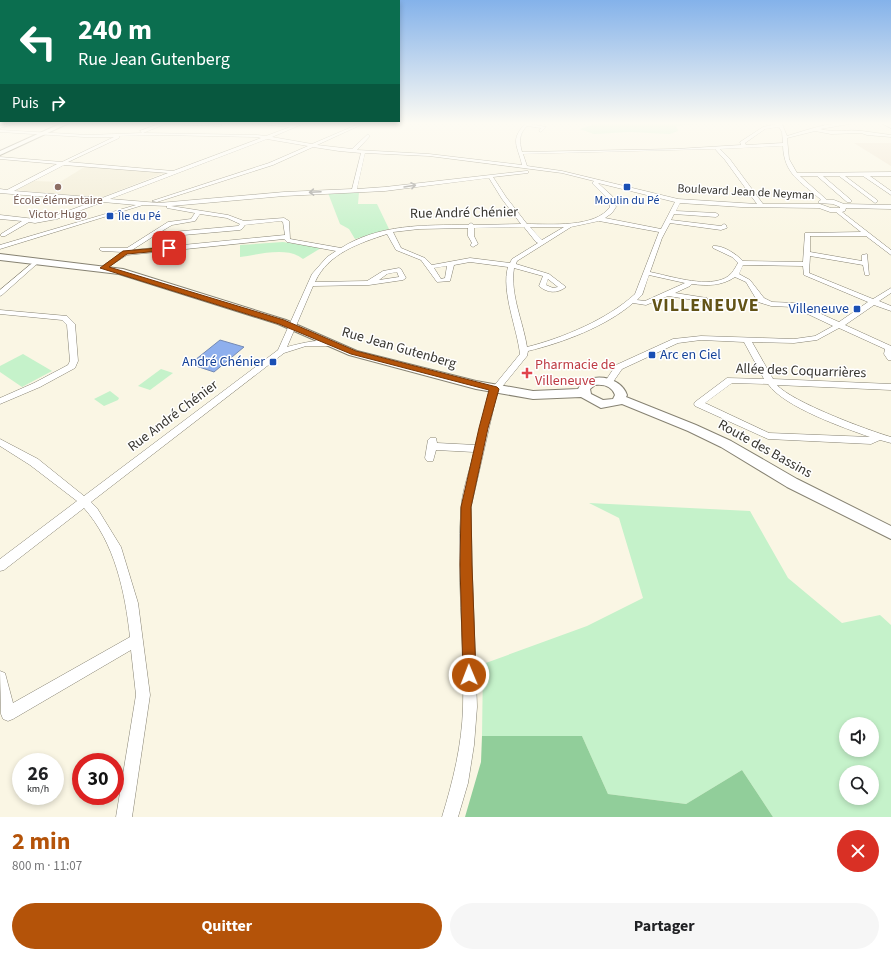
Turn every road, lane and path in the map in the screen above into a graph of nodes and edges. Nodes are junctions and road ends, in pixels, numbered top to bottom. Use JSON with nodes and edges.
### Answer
{"nodes":[{"id":1,"x":40,"y":161,"type":"edge"},
{"id":2,"x":68,"y":161,"type":"edge"},
{"id":3,"x":204,"y":161,"type":"edge"},
{"id":4,"x":276,"y":161,"type":"edge"},
{"id":5,"x":361,"y":161,"type":"edge"},
{"id":6,"x":474,"y":161,"type":"edge"},
{"id":7,"x":523,"y":161,"type":"edge"},
{"id":8,"x":729,"y":161,"type":"edge"},
{"id":9,"x":787,"y":161,"type":"edge"},
{"id":10,"x":64,"y":163,"type":"junction"},
{"id":11,"x":525,"y":168,"type":"junction"},
{"id":12,"x":535,"y":169,"type":"junction"},
{"id":13,"x":174,"y":172,"type":"junction"},
{"id":14,"x":841,"y":174,"type":"junction"},
{"id":15,"x":864,"y":174,"type":"junction"},
{"id":16,"x":891,"y":174,"type":"edge"},
{"id":17,"x":795,"y":175,"type":"junction"},
{"id":18,"x":819,"y":175,"type":"junction"},
{"id":19,"x":490,"y":176,"type":"junction"},
{"id":20,"x":598,"y":180,"type":"junction"},
{"id":21,"x":0,"y":191,"type":"edge"},
{"id":22,"x":354,"y":191,"type":"junction"},
{"id":23,"x":9,"y":192,"type":"junction"},
{"id":24,"x":891,"y":193,"type":"edge"},
{"id":25,"x":0,"y":196,"type":"edge"},
{"id":26,"x":102,"y":200,"type":"junction"},
{"id":27,"x":678,"y":201,"type":"junction"},
{"id":28,"x":849,"y":201,"type":"dead end"},
{"id":29,"x":875,"y":201,"type":"dead end"},
{"id":30,"x":826,"y":202,"type":"junction"},
{"id":31,"x":145,"y":204,"type":"junction"},
{"id":32,"x":167,"y":204,"type":"junction"},
{"id":33,"x":761,"y":205,"type":"junction"},
{"id":34,"x":820,"y":206,"type":"junction"},
{"id":35,"x":843,"y":206,"type":"junction"},
{"id":36,"x":891,"y":207,"type":"edge"},
{"id":37,"x":838,"y":211,"type":"junction"},
{"id":38,"x":199,"y":212,"type":"junction"},
{"id":39,"x":672,"y":212,"type":"junction"},
{"id":40,"x":716,"y":215,"type":"dead end"},
{"id":41,"x":0,"y":217,"type":"edge"},
{"id":42,"x":599,"y":219,"type":"junction"},
{"id":43,"x":28,"y":220,"type":"junction"},
{"id":44,"x":667,"y":221,"type":"junction"},
{"id":45,"x":242,"y":223,"type":"junction"},
{"id":46,"x":471,"y":225,"type":"junction"},
{"id":47,"x":527,"y":226,"type":"junction"},
{"id":48,"x":724,"y":226,"type":"dead end"},
{"id":49,"x":557,"y":228,"type":"junction"},
{"id":50,"x":230,"y":229,"type":"junction"},
{"id":51,"x":389,"y":231,"type":"junction"},
{"id":52,"x":662,"y":231,"type":"junction"},
{"id":53,"x":156,"y":232,"type":"junction"},
{"id":54,"x":3,"y":234,"type":"dead end"},
{"id":55,"x":867,"y":234,"type":"junction"},
{"id":56,"x":288,"y":237,"type":"junction"},
{"id":57,"x":542,"y":242,"type":"junction"},
{"id":58,"x":228,"y":243,"type":"junction"},
{"id":59,"x":472,"y":245,"type":"dead end"},
{"id":60,"x":0,"y":247,"type":"edge"},
{"id":61,"x":715,"y":247,"type":"dead end"},
{"id":62,"x":102,"y":249,"type":"dead end"},
{"id":63,"x":341,"y":250,"type":"junction"},
{"id":64,"x":127,"y":251,"type":"junction"},
{"id":65,"x":806,"y":253,"type":"junction"},
{"id":66,"x":891,"y":253,"type":"edge"},
{"id":67,"x":865,"y":255,"type":"dead end"},
{"id":68,"x":0,"y":257,"type":"edge"},
{"id":69,"x":36,"y":262,"type":"junction"},
{"id":70,"x":451,"y":263,"type":"junction"},
{"id":71,"x":741,"y":264,"type":"junction"},
{"id":72,"x":806,"y":264,"type":"junction"},
{"id":73,"x":866,"y":264,"type":"junction"},
{"id":74,"x":510,"y":265,"type":"junction"},
{"id":75,"x":430,"y":267,"type":"junction"},
{"id":76,"x":103,"y":268,"type":"junction"},
{"id":77,"x":647,"y":273,"type":"junction"},
{"id":78,"x":867,"y":274,"type":"dead end"},
{"id":79,"x":547,"y":275,"type":"dead end"},
{"id":80,"x":736,"y":275,"type":"junction"},
{"id":81,"x":689,"y":282,"type":"junction"},
{"id":82,"x":369,"y":283,"type":"dead end"},
{"id":83,"x":310,"y":284,"type":"junction"},
{"id":84,"x":891,"y":290,"type":"edge"},
{"id":85,"x":0,"y":294,"type":"edge"},
{"id":86,"x":669,"y":294,"type":"junction"},
{"id":87,"x":704,"y":300,"type":"dead end"},
{"id":88,"x":634,"y":301,"type":"junction"},
{"id":89,"x":874,"y":302,"type":"junction"},
{"id":90,"x":891,"y":309,"type":"edge"},
{"id":91,"x":0,"y":312,"type":"edge"},
{"id":92,"x":840,"y":325,"type":"junction"},
{"id":93,"x":292,"y":327,"type":"junction"},
{"id":94,"x":747,"y":340,"type":"junction"},
{"id":95,"x":333,"y":344,"type":"junction"},
{"id":96,"x":890,"y":347,"type":"edge"},
{"id":97,"x":524,"y":350,"type":"junction"},
{"id":98,"x":281,"y":351,"type":"junction"},
{"id":99,"x":891,"y":358,"type":"edge"},
{"id":100,"x":770,"y":381,"type":"junction"},
{"id":101,"x":608,"y":382,"type":"junction"},
{"id":102,"x":891,"y":388,"type":"edge"},
{"id":103,"x":494,"y":389,"type":"junction"},
{"id":104,"x":585,"y":394,"type":"junction"},
{"id":105,"x":620,"y":399,"type":"junction"},
{"id":106,"x":0,"y":401,"type":"edge"},
{"id":107,"x":878,"y":437,"type":"junction"},
{"id":108,"x":891,"y":440,"type":"edge"},
{"id":109,"x":0,"y":442,"type":"edge"},
{"id":110,"x":478,"y":449,"type":"junction"},
{"id":111,"x":430,"y":458,"type":"dead end"},
{"id":112,"x":85,"y":502,"type":"junction"},
{"id":113,"x":891,"y":533,"type":"edge"},
{"id":114,"x":0,"y":566,"type":"edge"},
{"id":115,"x":136,"y":640,"type":"junction"},
{"id":116,"x":0,"y":678,"type":"edge"},
{"id":117,"x":4,"y":716,"type":"edge"},
{"id":118,"x":124,"y":817,"type":"edge"},
{"id":119,"x":450,"y":817,"type":"edge"}],
"edges":[{"from":1,"to":10,"type":"street"},
{"from":2,"to":10,"type":"street"},
{"from":3,"to":13,"type":"street"},
{"from":4,"to":31,"type":"street"},
{"from":5,"to":22,"type":"street"},
{"from":6,"to":11,"type":"street","name":"Boulevard Jean de Neyman"},
{"from":7,"to":11,"type":"street"},
{"from":8,"to":33,"type":"street"},
{"from":9,"to":17,"type":"street"},
{"from":10,"to":13,"type":"street"},
{"from":10,"to":23,"type":"street"},
{"from":11,"to":12,"type":"street","name":"Boulevard Jean de Neyman"},
{"from":12,"to":19,"type":"street"},
{"from":12,"to":20,"type":"street","name":"Boulevard Jean de Neyman"},
{"from":13,"to":26,"type":"street"},
{"from":14,"to":15,"type":"street"},
{"from":14,"to":18,"type":"street"},
{"from":14,"to":29,"type":"street"},
{"from":15,"to":16,"type":"street"},
{"from":15,"to":24,"type":"street"},
{"from":17,"to":18,"type":"street"},
{"from":17,"to":30,"type":"street"},
{"from":18,"to":28,"type":"street"},
{"from":22,"to":19,"type":"street","one_way":true},
{"from":19,"to":47,"type":"street"},
{"from":20,"to":27,"type":"street","name":"Boulevard Jean de Neyman"},
{"from":20,"to":42,"type":"street"},
{"from":21,"to":23,"type":"street"},
{"from":22,"to":32,"type":"street","one_way":true},
{"from":23,"to":25,"type":"street"},
{"from":23,"to":26,"type":"street"},
{"from":26,"to":31,"type":"street"},
{"from":26,"to":43,"type":"street"},
{"from":27,"to":33,"type":"street","name":"Boulevard Jean de Neyman"},
{"from":27,"to":39,"type":"street"},
{"from":30,"to":34,"type":"street"},
{"from":30,"to":35,"type":"street"},
{"from":31,"to":32,"type":"street"},
{"from":31,"to":60,"type":"street"},
{"from":32,"to":38,"type":"street"},
{"from":33,"to":34,"type":"street","name":"Boulevard Jean de Neyman"},
{"from":34,"to":37,"type":"street","name":"Boulevard Jean de Neyman"},
{"from":35,"to":36,"type":"street"},
{"from":35,"to":37,"type":"street"},
{"from":37,"to":55,"type":"street"},
{"from":38,"to":45,"type":"street"},
{"from":38,"to":53,"type":"street"},
{"from":39,"to":40,"type":"street"},
{"from":39,"to":44,"type":"street"},
{"from":41,"to":43,"type":"street"},
{"from":42,"to":49,"type":"street"},
{"from":42,"to":52,"type":"street"},
{"from":43,"to":54,"type":"street"},
{"from":44,"to":48,"type":"street"},
{"from":44,"to":52,"type":"street"},
{"from":45,"to":50,"type":"street"},
{"from":45,"to":56,"type":"street"},
{"from":46,"to":47,"type":"street","name":"Rue André Chénier"},
{"from":46,"to":51,"type":"street","name":"Rue André Chénier"},
{"from":46,"to":59,"type":"street"},
{"from":47,"to":49,"type":"street","name":"Rue André Chénier"},
{"from":47,"to":57,"type":"street"},
{"from":49,"to":57,"type":"street"},
{"from":50,"to":53,"type":"street"},
{"from":50,"to":58,"type":"street"},
{"from":51,"to":63,"type":"street","name":"Rue André Chénier"},
{"from":51,"to":75,"type":"street"},
{"from":52,"to":77,"type":"street"},
{"from":53,"to":64,"type":"street"},
{"from":55,"to":65,"type":"street"},
{"from":55,"to":66,"type":"street"},
{"from":56,"to":58,"type":"street"},
{"from":56,"to":63,"type":"street"},
{"from":57,"to":74,"type":"street"},
{"from":58,"to":64,"type":"street"},
{"from":61,"to":71,"type":"street"},
{"from":62,"to":64,"type":"street"},
{"from":63,"to":83,"type":"street","name":"Rue André Chénier"},
{"from":64,"to":76,"type":"street"},
{"from":65,"to":72,"type":"street"},
{"from":65,"to":73,"type":"street"},
{"from":67,"to":73,"type":"street"},
{"from":68,"to":69,"type":"main road","name":"Rue Jean Gutenberg"},
{"from":69,"to":76,"type":"main road","name":"Rue Jean Gutenberg"},
{"from":69,"to":85,"type":"street"},
{"from":70,"to":74,"type":"street"},
{"from":70,"to":75,"type":"street"},
{"from":70,"to":75,"type":"street"},
{"from":71,"to":72,"type":"street"},
{"from":71,"to":80,"type":"street"},
{"from":72,"to":89,"type":"street"},
{"from":73,"to":78,"type":"street"},
{"from":74,"to":79,"type":"street"},
{"from":74,"to":97,"type":"street"},
{"from":76,"to":93,"type":"main road","name":"Rue Jean Gutenberg"},
{"from":77,"to":81,"type":"street"},
{"from":77,"to":88,"type":"street"},
{"from":80,"to":81,"type":"street"},
{"from":80,"to":92,"type":"street"},
{"from":81,"to":86,"type":"street"},
{"from":82,"to":83,"type":"street"},
{"from":83,"to":93,"type":"street","name":"Rue André Chénier"},
{"from":84,"to":89,"type":"street"},
{"from":86,"to":87,"type":"street"},
{"from":86,"to":88,"type":"street"},
{"from":88,"to":97,"type":"street"},
{"from":89,"to":90,"type":"street"},
{"from":89,"to":92,"type":"street"},
{"from":91,"to":106,"type":"street"},
{"from":92,"to":94,"type":"street"},
{"from":92,"to":96,"type":"street"},
{"from":93,"to":95,"type":"main road","name":"Rue Jean Gutenberg"},
{"from":93,"to":98,"type":"street","name":"Rue André Chénier"},
{"from":94,"to":100,"type":"street"},
{"from":94,"to":101,"type":"street"},
{"from":95,"to":98,"type":"street"},
{"from":95,"to":103,"type":"main road","name":"Rue Jean Gutenberg"},
{"from":96,"to":99,"type":"street"},
{"from":97,"to":103,"type":"street"},
{"from":98,"to":112,"type":"street","name":"Rue André Chénier"},
{"from":100,"to":102,"type":"street","name":"Allée des Coquarrières"},
{"from":100,"to":107,"type":"street"},
{"from":100,"to":107,"type":"street","name":"Allée des Coquarrières"},
{"from":101,"to":104,"type":"main road"},
{"from":101,"to":105,"type":"main road"},
{"from":103,"to":104,"type":"main road","name":"Rue Jean Gutenberg"},
{"from":103,"to":110,"type":"street"},
{"from":104,"to":105,"type":"main road"},
{"from":105,"to":113,"type":"main road","name":"Route des Bassins"},
{"from":107,"to":108,"type":"street"},
{"from":109,"to":112,"type":"street"},
{"from":110,"to":111,"type":"street"},
{"from":110,"to":119,"type":"street"},
{"from":112,"to":114,"type":"street","name":"Rue André Chénier"},
{"from":112,"to":115,"type":"street"},
{"from":115,"to":117,"type":"street"},
{"from":115,"to":118,"type":"street"},
{"from":116,"to":117,"type":"street"}]}
